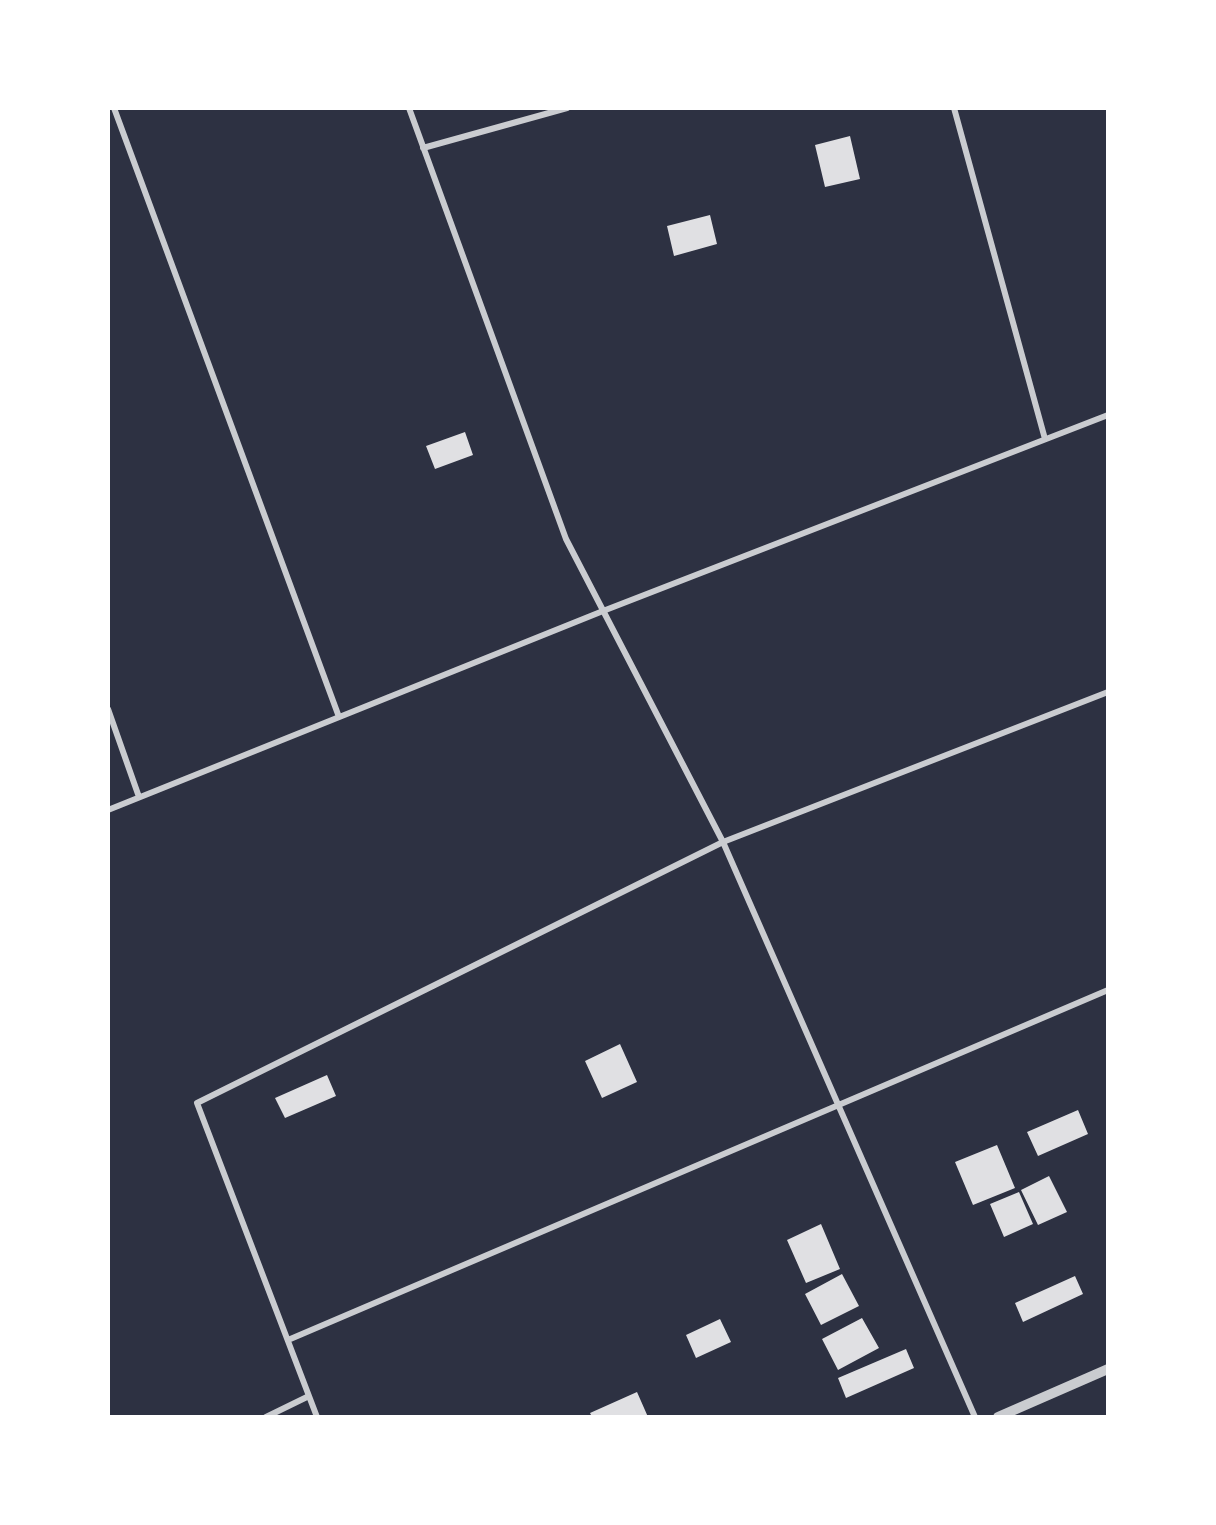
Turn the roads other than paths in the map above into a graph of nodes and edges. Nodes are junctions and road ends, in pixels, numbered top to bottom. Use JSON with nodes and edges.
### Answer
{"nodes":[{"id":1,"x":114,"y":108,"type":"edge"},
{"id":2,"x":409,"y":108,"type":"edge"},
{"id":3,"x":567,"y":108,"type":"edge"},
{"id":4,"x":954,"y":108,"type":"edge"},
{"id":5,"x":423,"y":148,"type":"junction"},
{"id":6,"x":1108,"y":415,"type":"edge"},
{"id":7,"x":1045,"y":439,"type":"junction"},
{"id":8,"x":603,"y":610,"type":"junction"},
{"id":9,"x":1108,"y":692,"type":"edge"},
{"id":10,"x":108,"y":709,"type":"edge"},
{"id":11,"x":339,"y":717,"type":"junction"},
{"id":12,"x":139,"y":797,"type":"junction"},
{"id":13,"x":108,"y":810,"type":"edge"},
{"id":14,"x":723,"y":842,"type":"junction"},
{"id":15,"x":1108,"y":990,"type":"edge"},
{"id":16,"x":838,"y":1105,"type":"junction"},
{"id":17,"x":288,"y":1340,"type":"junction"},
{"id":18,"x":1108,"y":1369,"type":"edge"},
{"id":19,"x":309,"y":1396,"type":"junction"},
{"id":20,"x":266,"y":1417,"type":"edge"},
{"id":21,"x":317,"y":1417,"type":"edge"},
{"id":22,"x":975,"y":1417,"type":"edge"},
{"id":23,"x":998,"y":1417,"type":"edge"}],
"edges":[{"from":1,"to":11,"type":"street"},
{"from":2,"to":5,"type":"street"},
{"from":3,"to":5,"type":"street"},
{"from":4,"to":7,"type":"street"},
{"from":5,"to":8,"type":"street"},
{"from":6,"to":7,"type":"street"},
{"from":7,"to":8,"type":"street"},
{"from":8,"to":11,"type":"street"},
{"from":8,"to":14,"type":"street"},
{"from":9,"to":14,"type":"street"},
{"from":10,"to":12,"type":"street"},
{"from":11,"to":12,"type":"street"},
{"from":12,"to":13,"type":"street"},
{"from":14,"to":16,"type":"street"},
{"from":14,"to":17,"type":"street"},
{"from":15,"to":16,"type":"street"},
{"from":16,"to":17,"type":"street"},
{"from":16,"to":22,"type":"street"},
{"from":17,"to":19,"type":"street"},
{"from":18,"to":23,"type":"street"},
{"from":19,"to":20,"type":"street"},
{"from":19,"to":21,"type":"street"}]}
